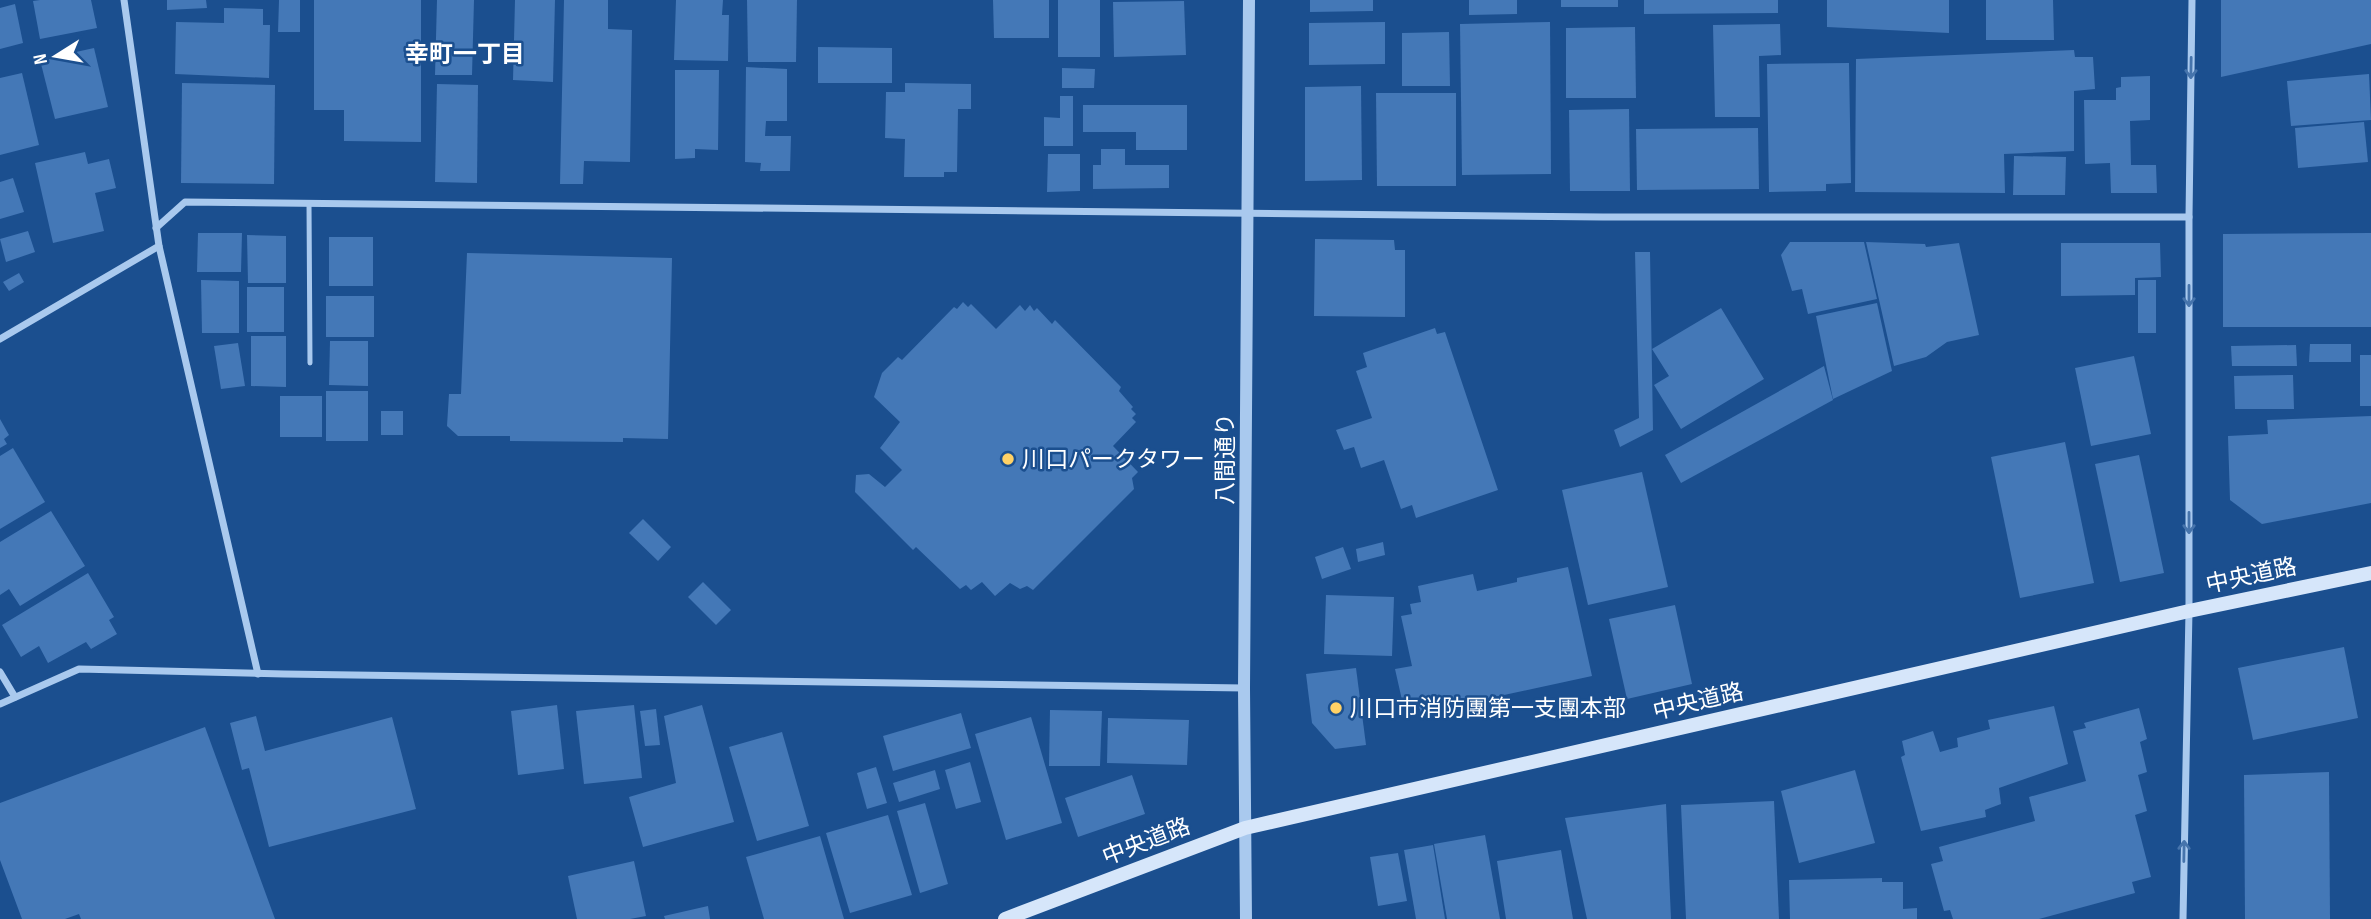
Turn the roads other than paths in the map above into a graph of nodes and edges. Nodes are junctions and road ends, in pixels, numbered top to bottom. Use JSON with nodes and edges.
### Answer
{"nodes":[{"id":1,"x":124,"y":0,"type":"edge"},
{"id":2,"x":1249,"y":0,"type":"edge"},
{"id":3,"x":2192,"y":0,"type":"edge"},
{"id":4,"x":309,"y":203,"type":"junction"},
{"id":5,"x":1248,"y":212,"type":"junction"},
{"id":6,"x":2189,"y":217,"type":"junction"},
{"id":7,"x":156,"y":228,"type":"junction"},
{"id":8,"x":159,"y":246,"type":"junction"},
{"id":9,"x":0,"y":339,"type":"edge"},
{"id":10,"x":310,"y":363,"type":"dead end"},
{"id":11,"x":2371,"y":573,"type":"edge"},
{"id":12,"x":2189,"y":611,"type":"junction"},
{"id":13,"x":0,"y":672,"type":"edge"},
{"id":14,"x":258,"y":674,"type":"junction"},
{"id":15,"x":1244,"y":688,"type":"junction"},
{"id":16,"x":15,"y":697,"type":"junction"},
{"id":17,"x":0,"y":704,"type":"edge"},
{"id":18,"x":1245,"y":828,"type":"junction"},
{"id":19,"x":1005,"y":919,"type":"edge"},
{"id":20,"x":1246,"y":919,"type":"edge"},
{"id":21,"x":2183,"y":919,"type":"edge"}],
"edges":[{"from":1,"to":7,"type":"street"},
{"from":2,"to":5,"type":"street","name":"八間通り"},
{"from":3,"to":6,"type":"street","one_way":true},
{"from":4,"to":5,"type":"street"},
{"from":4,"to":7,"type":"street"},
{"from":4,"to":10,"type":"lane"},
{"from":5,"to":6,"type":"street"},
{"from":5,"to":15,"type":"street","name":"八間通り"},
{"from":6,"to":12,"type":"street","one_way":true},
{"from":7,"to":8,"type":"street"},
{"from":8,"to":9,"type":"street"},
{"from":8,"to":14,"type":"street"},
{"from":11,"to":12,"type":"main road","name":"中央道路"},
{"from":12,"to":18,"type":"main road","name":"中央道路"},
{"from":21,"to":12,"type":"street","one_way":true},
{"from":13,"to":16,"type":"street"},
{"from":14,"to":15,"type":"street"},
{"from":14,"to":16,"type":"street"},
{"from":15,"to":18,"type":"street","name":"八間通り"},
{"from":16,"to":17,"type":"street"},
{"from":18,"to":19,"type":"main road","name":"中央道路"},
{"from":18,"to":20,"type":"street","name":"八間通り"}]}
